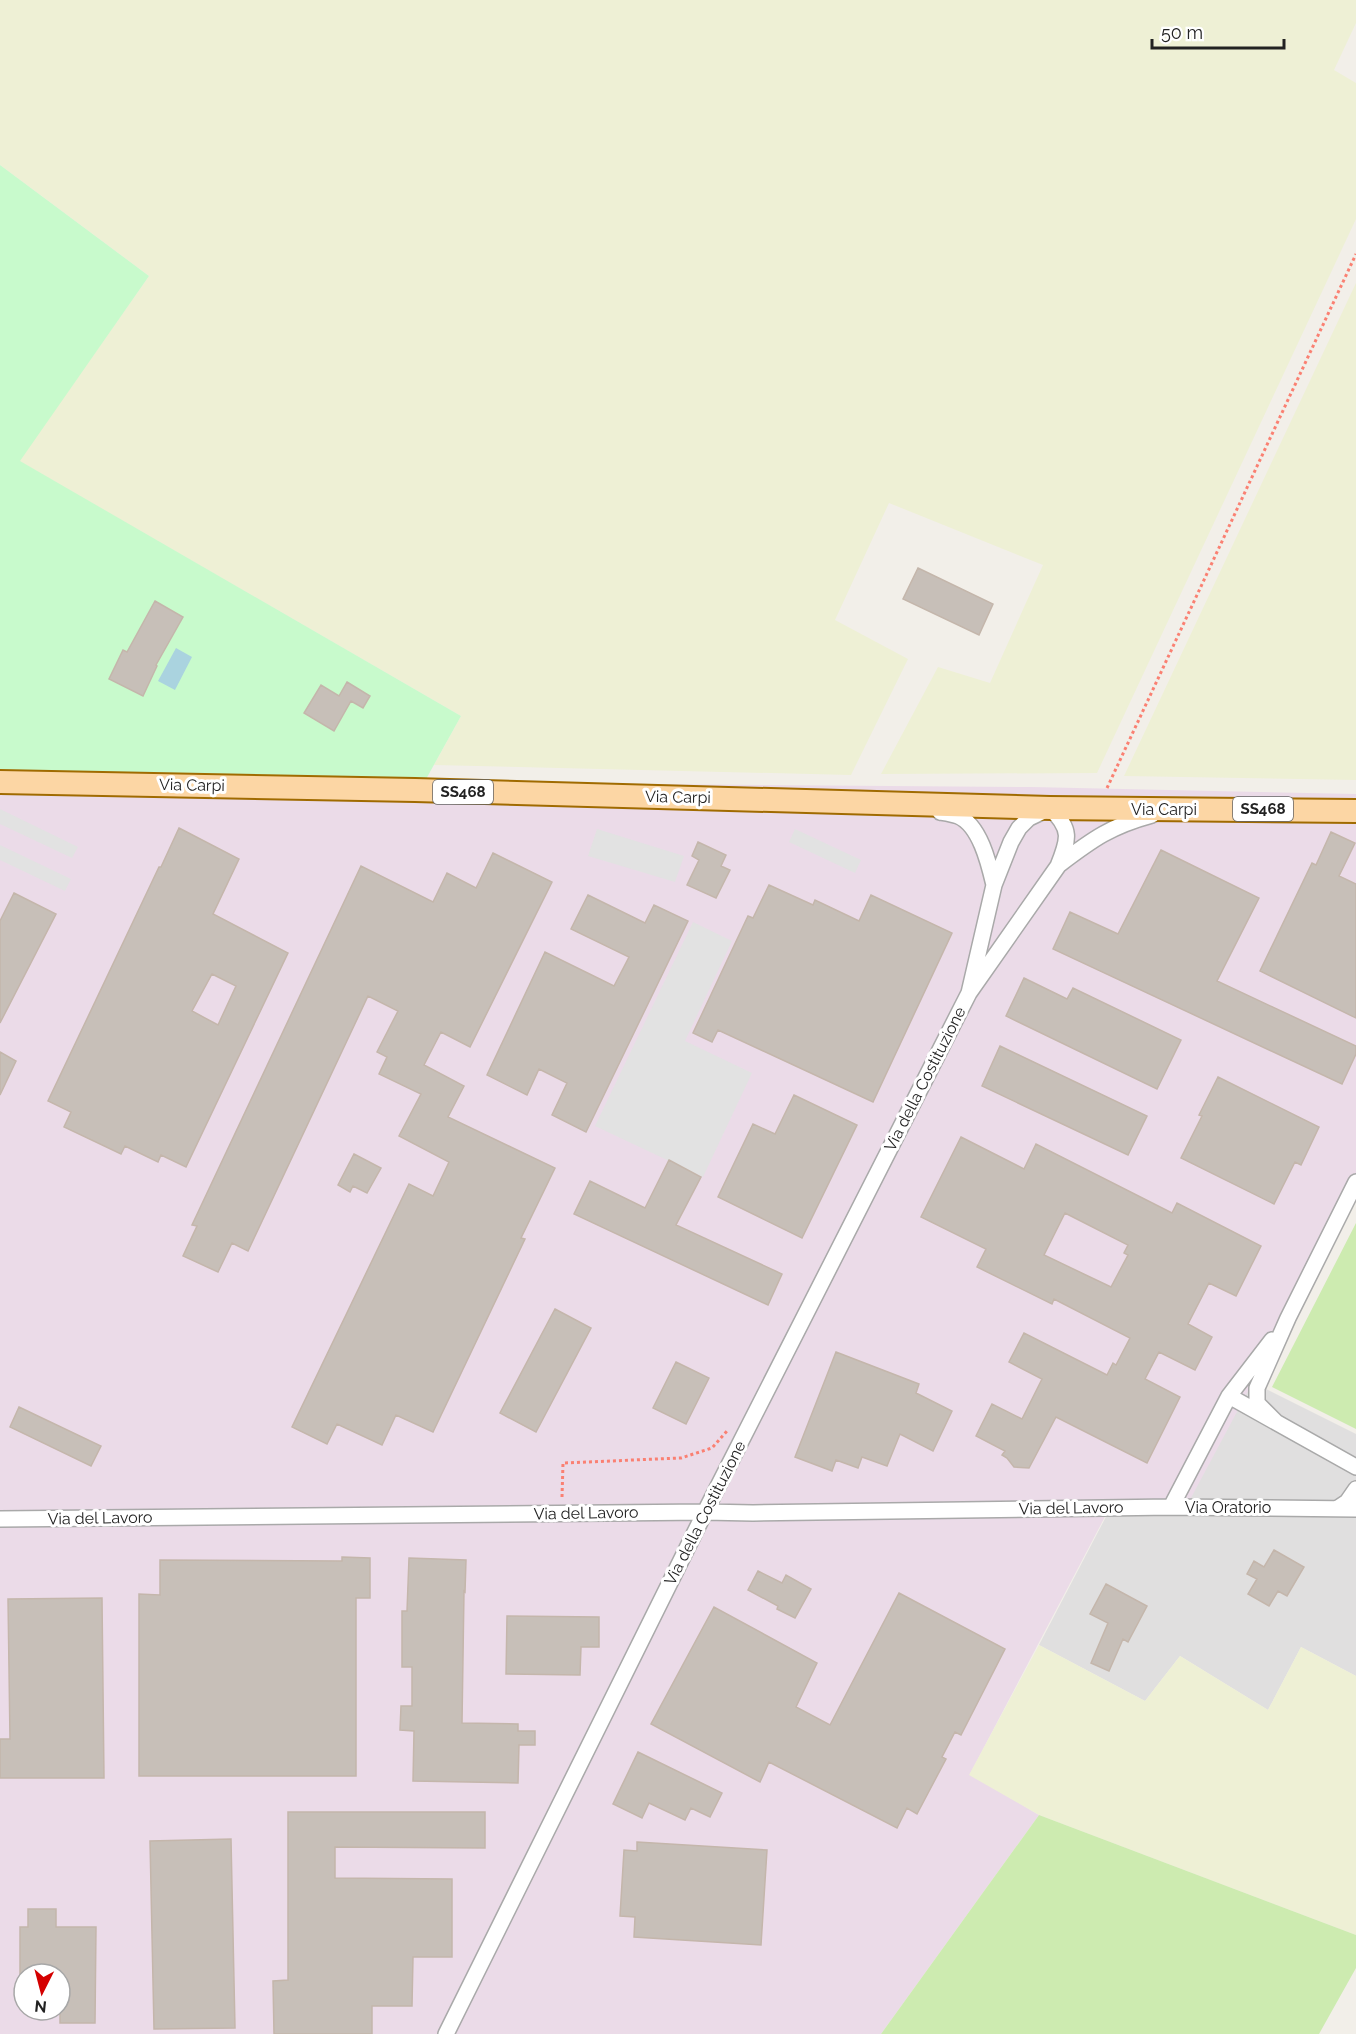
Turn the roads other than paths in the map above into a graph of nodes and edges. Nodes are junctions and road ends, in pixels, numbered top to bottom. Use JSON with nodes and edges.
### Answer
{"nodes":[{"id":1,"x":0,"y":782,"type":"edge"},
{"id":2,"x":897,"y":802,"type":"junction"},
{"id":3,"x":1050,"y":808,"type":"junction"},
{"id":4,"x":1171,"y":810,"type":"junction"},
{"id":5,"x":1356,"y":810,"type":"edge"},
{"id":6,"x":1058,"y":866,"type":"junction"},
{"id":7,"x":994,"y":885,"type":"junction"},
{"id":8,"x":969,"y":993,"type":"junction"},
{"id":9,"x":1356,"y":1182,"type":"edge"},
{"id":10,"x":1288,"y":1318,"type":"junction"},
{"id":11,"x":1229,"y":1396,"type":"junction"},
{"id":12,"x":1276,"y":1422,"type":"junction"},
{"id":13,"x":1356,"y":1467,"type":"edge"},
{"id":14,"x":1356,"y":1489,"type":"edge"},
{"id":15,"x":1171,"y":1507,"type":"junction"},
{"id":16,"x":1338,"y":1508,"type":"junction"},
{"id":17,"x":1356,"y":1509,"type":"edge"},
{"id":18,"x":705,"y":1512,"type":"junction"},
{"id":19,"x":0,"y":1519,"type":"edge"},
{"id":20,"x":446,"y":2034,"type":"edge"}],
"edges":[{"from":1,"to":2,"type":"main road","name":"Via Carpi","number":"SS468"},
{"from":2,"to":3,"type":"main road","name":"Via Carpi","number":"SS468"},
{"from":2,"to":7,"type":"street","name":"Via della Costituzione"},
{"from":3,"to":4,"type":"main road","name":"Via Carpi","number":"SS468"},
{"from":3,"to":6,"type":"street","name":"Via della Costituzione"},
{"from":3,"to":7,"type":"street","name":"Via della Costituzione"},
{"from":4,"to":5,"type":"main road","name":"Via Carpi","number":"SS468"},
{"from":4,"to":6,"type":"street","name":"Via della Costituzione"},
{"from":6,"to":8,"type":"street","name":"Via della Costituzione"},
{"from":7,"to":8,"type":"street","name":"Via della Costituzione"},
{"from":8,"to":18,"type":"street","name":"Via della Costituzione"},
{"from":9,"to":10,"type":"street","name":"Via Oratorio"},
{"from":10,"to":11,"type":"street","name":"Via Oratorio"},
{"from":10,"to":12,"type":"street","name":"Via Oratorio"},
{"from":11,"to":12,"type":"street","name":"Via Oratorio"},
{"from":11,"to":15,"type":"street","name":"Via Oratorio"},
{"from":12,"to":13,"type":"street","name":"Via Oratorio"},
{"from":14,"to":16,"type":"street"},
{"from":15,"to":16,"type":"street","name":"Via Oratorio"},
{"from":15,"to":18,"type":"street","name":"Via del Lavoro"},
{"from":16,"to":17,"type":"street","name":"Via Oratorio"},
{"from":18,"to":19,"type":"street","name":"Via del Lavoro"},
{"from":18,"to":20,"type":"street","name":"Via della Costituzione"}]}
